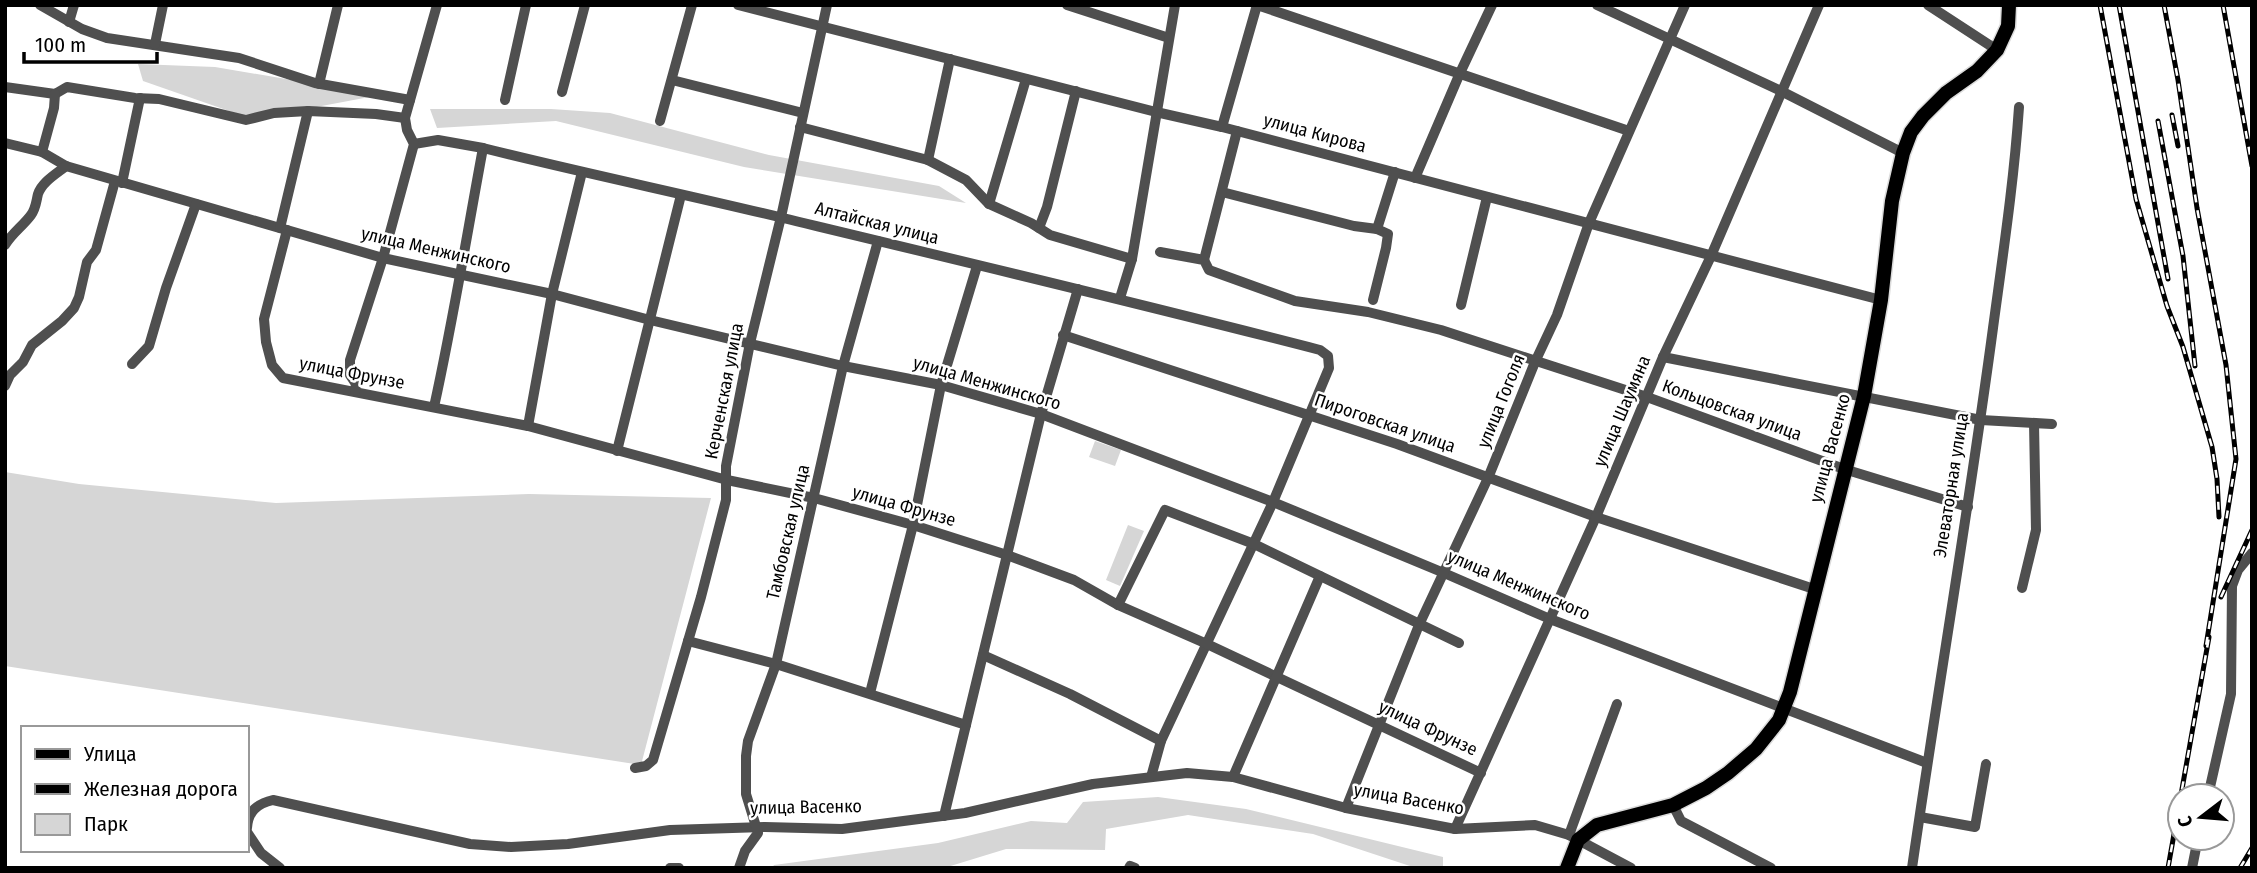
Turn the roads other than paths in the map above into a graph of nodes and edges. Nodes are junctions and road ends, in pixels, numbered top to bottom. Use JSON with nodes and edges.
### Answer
{"nodes":[{"id":1,"x":40,"y":5,"type":"edge"},
{"id":2,"x":74,"y":5,"type":"edge"},
{"id":3,"x":163,"y":5,"type":"edge"},
{"id":4,"x":437,"y":5,"type":"edge"},
{"id":5,"x":526,"y":5,"type":"edge"},
{"id":6,"x":585,"y":5,"type":"edge"},
{"id":7,"x":692,"y":5,"type":"edge"},
{"id":8,"x":738,"y":5,"type":"edge"},
{"id":9,"x":827,"y":5,"type":"edge"},
{"id":10,"x":1067,"y":5,"type":"edge"},
{"id":11,"x":1175,"y":5,"type":"edge"},
{"id":12,"x":1257,"y":5,"type":"edge"},
{"id":13,"x":1492,"y":5,"type":"edge"},
{"id":14,"x":1597,"y":5,"type":"edge"},
{"id":15,"x":1685,"y":5,"type":"edge"},
{"id":16,"x":1819,"y":5,"type":"edge"},
{"id":17,"x":1928,"y":5,"type":"edge"},
{"id":18,"x":2009,"y":5,"type":"edge"},
{"id":19,"x":335,"y":6,"type":"edge"},
{"id":20,"x":69,"y":22,"type":"junction"},
{"id":21,"x":821,"y":26,"type":"junction"},
{"id":22,"x":1169,"y":38,"type":"junction"},
{"id":23,"x":1669,"y":39,"type":"junction"},
{"id":24,"x":155,"y":44,"type":"junction"},
{"id":25,"x":1997,"y":50,"type":"junction"},
{"id":26,"x":950,"y":59,"type":"junction"},
{"id":27,"x":1460,"y":73,"type":"junction"},
{"id":28,"x":1026,"y":79,"type":"junction"},
{"id":29,"x":672,"y":80,"type":"junction"},
{"id":30,"x":319,"y":84,"type":"junction"},
{"id":31,"x":5,"y":87,"type":"edge"},
{"id":32,"x":1781,"y":91,"type":"junction"},
{"id":33,"x":562,"y":92,"type":"dead end"},
{"id":34,"x":1076,"y":92,"type":"junction"},
{"id":35,"x":55,"y":94,"type":"junction"},
{"id":36,"x":140,"y":98,"type":"junction"},
{"id":37,"x":410,"y":100,"type":"junction"},
{"id":38,"x":505,"y":100,"type":"dead end"},
{"id":39,"x":2019,"y":107,"type":"dead end"},
{"id":40,"x":308,"y":111,"type":"junction"},
{"id":41,"x":1156,"y":112,"type":"junction"},
{"id":42,"x":803,"y":113,"type":"junction"},
{"id":43,"x":405,"y":118,"type":"junction"},
{"id":44,"x":660,"y":121,"type":"dead end"},
{"id":45,"x":800,"y":127,"type":"junction"},
{"id":46,"x":1222,"y":127,"type":"junction"},
{"id":47,"x":1237,"y":131,"type":"junction"},
{"id":48,"x":1629,"y":131,"type":"junction"},
{"id":49,"x":5,"y":143,"type":"edge"},
{"id":50,"x":414,"y":144,"type":"junction"},
{"id":51,"x":484,"y":148,"type":"junction"},
{"id":52,"x":42,"y":152,"type":"junction"},
{"id":53,"x":1903,"y":153,"type":"junction"},
{"id":54,"x":928,"y":160,"type":"junction"},
{"id":55,"x":66,"y":166,"type":"junction"},
{"id":56,"x":582,"y":172,"type":"junction"},
{"id":57,"x":1395,"y":172,"type":"junction"},
{"id":58,"x":1415,"y":178,"type":"junction"},
{"id":59,"x":118,"y":181,"type":"junction"},
{"id":60,"x":1222,"y":192,"type":"junction"},
{"id":61,"x":681,"y":195,"type":"junction"},
{"id":62,"x":1487,"y":197,"type":"junction"},
{"id":63,"x":196,"y":204,"type":"junction"},
{"id":64,"x":989,"y":205,"type":"junction"},
{"id":65,"x":781,"y":217,"type":"junction"},
{"id":66,"x":1589,"y":223,"type":"junction"},
{"id":67,"x":1039,"y":228,"type":"junction"},
{"id":68,"x":284,"y":229,"type":"junction"},
{"id":69,"x":1377,"y":229,"type":"junction"},
{"id":70,"x":878,"y":241,"type":"junction"},
{"id":71,"x":5,"y":245,"type":"edge"},
{"id":72,"x":1163,"y":253,"type":"dead end"},
{"id":73,"x":1711,"y":256,"type":"junction"},
{"id":74,"x":383,"y":258,"type":"junction"},
{"id":75,"x":1132,"y":259,"type":"junction"},
{"id":76,"x":1205,"y":260,"type":"junction"},
{"id":77,"x":977,"y":266,"type":"junction"},
{"id":78,"x":459,"y":274,"type":"junction"},
{"id":79,"x":1078,"y":289,"type":"junction"},
{"id":80,"x":552,"y":294,"type":"junction"},
{"id":81,"x":1120,"y":298,"type":"junction"},
{"id":82,"x":1373,"y":300,"type":"dead end"},
{"id":83,"x":1881,"y":300,"type":"junction"},
{"id":84,"x":1461,"y":305,"type":"dead end"},
{"id":85,"x":650,"y":320,"type":"junction"},
{"id":86,"x":1063,"y":335,"type":"junction"},
{"id":87,"x":750,"y":343,"type":"junction"},
{"id":88,"x":1663,"y":358,"type":"junction"},
{"id":89,"x":1535,"y":362,"type":"junction"},
{"id":90,"x":132,"y":364,"type":"dead end"},
{"id":91,"x":844,"y":366,"type":"junction"},
{"id":92,"x":941,"y":385,"type":"junction"},
{"id":93,"x":5,"y":386,"type":"edge"},
{"id":94,"x":355,"y":391,"type":"junction"},
{"id":95,"x":1864,"y":396,"type":"junction"},
{"id":96,"x":1647,"y":397,"type":"junction"},
{"id":97,"x":434,"y":407,"type":"junction"},
{"id":98,"x":1041,"y":414,"type":"junction"},
{"id":99,"x":1309,"y":415,"type":"junction"},
{"id":100,"x":1981,"y":420,"type":"junction"},
{"id":101,"x":2034,"y":423,"type":"junction"},
{"id":102,"x":2052,"y":424,"type":"dead end"},
{"id":103,"x":528,"y":426,"type":"junction"},
{"id":104,"x":617,"y":451,"type":"junction"},
{"id":105,"x":1844,"y":469,"type":"junction"},
{"id":106,"x":1488,"y":478,"type":"junction"},
{"id":107,"x":727,"y":480,"type":"junction"},
{"id":108,"x":814,"y":498,"type":"junction"},
{"id":109,"x":1273,"y":502,"type":"junction"},
{"id":110,"x":1968,"y":507,"type":"junction"},
{"id":111,"x":1596,"y":517,"type":"junction"},
{"id":112,"x":913,"y":525,"type":"junction"},
{"id":113,"x":1255,"y":544,"type":"junction"},
{"id":114,"x":2252,"y":553,"type":"edge"},
{"id":115,"x":1007,"y":555,"type":"junction"},
{"id":116,"x":1444,"y":573,"type":"junction"},
{"id":117,"x":1320,"y":576,"type":"junction"},
{"id":118,"x":2022,"y":588,"type":"dead end"},
{"id":119,"x":1814,"y":589,"type":"junction"},
{"id":120,"x":1118,"y":605,"type":"junction"},
{"id":121,"x":1550,"y":620,"type":"junction"},
{"id":122,"x":1419,"y":625,"type":"junction"},
{"id":123,"x":688,"y":640,"type":"junction"},
{"id":124,"x":1459,"y":643,"type":"dead end"},
{"id":125,"x":1207,"y":644,"type":"junction"},
{"id":126,"x":983,"y":655,"type":"junction"},
{"id":127,"x":776,"y":664,"type":"junction"},
{"id":128,"x":1276,"y":677,"type":"junction"},
{"id":129,"x":870,"y":693,"type":"junction"},
{"id":130,"x":1617,"y":704,"type":"dead end"},
{"id":131,"x":1783,"y":710,"type":"junction"},
{"id":132,"x":1378,"y":724,"type":"junction"},
{"id":133,"x":966,"y":725,"type":"junction"},
{"id":134,"x":1161,"y":741,"type":"junction"},
{"id":135,"x":1927,"y":763,"type":"junction"},
{"id":136,"x":1986,"y":764,"type":"dead end"},
{"id":137,"x":635,"y":768,"type":"dead end"},
{"id":138,"x":1481,"y":773,"type":"junction"},
{"id":139,"x":1151,"y":777,"type":"junction"},
{"id":140,"x":1233,"y":777,"type":"junction"},
{"id":141,"x":2210,"y":782,"type":"edge"},
{"id":142,"x":1673,"y":805,"type":"junction"},
{"id":143,"x":1346,"y":808,"type":"junction"},
{"id":144,"x":944,"y":816,"type":"junction"},
{"id":145,"x":248,"y":817,"type":"edge"},
{"id":146,"x":1920,"y":817,"type":"junction"},
{"id":147,"x":757,"y":828,"type":"junction"},
{"id":148,"x":1455,"y":829,"type":"junction"},
{"id":149,"x":248,"y":832,"type":"edge"},
{"id":150,"x":1573,"y":837,"type":"junction"},
{"id":151,"x":280,"y":868,"type":"edge"},
{"id":152,"x":670,"y":868,"type":"edge"},
{"id":153,"x":679,"y":868,"type":"edge"},
{"id":154,"x":739,"y":868,"type":"edge"},
{"id":155,"x":1567,"y":868,"type":"edge"},
{"id":156,"x":1631,"y":868,"type":"edge"},
{"id":157,"x":1771,"y":868,"type":"edge"},
{"id":158,"x":1912,"y":868,"type":"edge"}],
"edges":[{"from":1,"to":20,"type":"street"},
{"from":2,"to":20,"type":"street"},
{"from":3,"to":24,"type":"street"},
{"from":4,"to":37,"type":"street"},
{"from":5,"to":38,"type":"street"},
{"from":6,"to":33,"type":"street"},
{"from":7,"to":29,"type":"street"},
{"from":8,"to":21,"type":"street","name":"улица Кирова"},
{"from":9,"to":21,"type":"street","name":"Керченская улица"},
{"from":10,"to":22,"type":"street"},
{"from":11,"to":22,"type":"street"},
{"from":12,"to":27,"type":"street"},
{"from":12,"to":46,"type":"street"},
{"from":13,"to":27,"type":"street"},
{"from":14,"to":23,"type":"street"},
{"from":15,"to":23,"type":"street","name":"улица Гоголя"},
{"from":16,"to":32,"type":"street","name":"улица Шаумяна"},
{"from":17,"to":25,"type":"street"},
{"from":18,"to":25,"type":"main road","name":"улица Васенко"},
{"from":19,"to":30,"type":"street"},
{"from":20,"to":24,"type":"street"},
{"from":21,"to":26,"type":"street","name":"улица Кирова"},
{"from":21,"to":42,"type":"street","name":"Керченская улица"},
{"from":22,"to":41,"type":"street"},
{"from":23,"to":32,"type":"street"},
{"from":23,"to":48,"type":"street","name":"улица Гоголя"},
{"from":24,"to":30,"type":"street"},
{"from":25,"to":53,"type":"main road","name":"улица Васенко"},
{"from":26,"to":28,"type":"street","name":"улица Кирова"},
{"from":26,"to":54,"type":"street"},
{"from":27,"to":48,"type":"street"},
{"from":27,"to":58,"type":"street"},
{"from":28,"to":34,"type":"street","name":"улица Кирова"},
{"from":28,"to":64,"type":"street"},
{"from":29,"to":42,"type":"street"},
{"from":29,"to":44,"type":"street"},
{"from":30,"to":37,"type":"street"},
{"from":31,"to":35,"type":"street"},
{"from":32,"to":53,"type":"street"},
{"from":32,"to":73,"type":"street","name":"улица Шаумяна"},
{"from":34,"to":41,"type":"street","name":"улица Кирова"},
{"from":34,"to":67,"type":"street"},
{"from":35,"to":36,"type":"street"},
{"from":35,"to":52,"type":"street"},
{"from":36,"to":40,"type":"street"},
{"from":36,"to":59,"type":"street"},
{"from":37,"to":43,"type":"street"},
{"from":39,"to":100,"type":"street","name":"Элеваторная улица"},
{"from":40,"to":43,"type":"street"},
{"from":40,"to":68,"type":"street"},
{"from":41,"to":46,"type":"street","name":"улица Кирова"},
{"from":41,"to":75,"type":"street"},
{"from":42,"to":45,"type":"street","name":"Керченская улица"},
{"from":43,"to":50,"type":"street"},
{"from":45,"to":54,"type":"street"},
{"from":45,"to":65,"type":"street","name":"Керченская улица"},
{"from":46,"to":47,"type":"street","name":"улица Кирова"},
{"from":47,"to":57,"type":"street","name":"улица Кирова"},
{"from":47,"to":60,"type":"street"},
{"from":48,"to":66,"type":"street","name":"улица Гоголя"},
{"from":49,"to":52,"type":"street","name":"улица Менжинского"},
{"from":50,"to":51,"type":"street","name":"Алтайская улица"},
{"from":50,"to":74,"type":"street"},
{"from":51,"to":56,"type":"street","name":"Алтайская улица"},
{"from":51,"to":78,"type":"street"},
{"from":52,"to":55,"type":"street","name":"улица Менжинского"},
{"from":53,"to":83,"type":"main road","name":"улица Васенко"},
{"from":54,"to":64,"type":"street"},
{"from":55,"to":59,"type":"street","name":"улица Менжинского"},
{"from":55,"to":71,"type":"street"},
{"from":56,"to":61,"type":"street","name":"Алтайская улица"},
{"from":56,"to":80,"type":"street"},
{"from":57,"to":58,"type":"street","name":"улица Кирова"},
{"from":57,"to":69,"type":"street"},
{"from":58,"to":62,"type":"street","name":"улица Кирова"},
{"from":59,"to":63,"type":"street","name":"улица Менжинского"},
{"from":59,"to":93,"type":"street"},
{"from":60,"to":69,"type":"street"},
{"from":60,"to":76,"type":"street"},
{"from":61,"to":65,"type":"street","name":"Алтайская улица"},
{"from":61,"to":85,"type":"street"},
{"from":62,"to":66,"type":"street","name":"улица Кирова"},
{"from":62,"to":84,"type":"street"},
{"from":63,"to":68,"type":"street","name":"улица Менжинского"},
{"from":63,"to":90,"type":"street"},
{"from":64,"to":67,"type":"street"},
{"from":65,"to":70,"type":"street","name":"Алтайская улица"},
{"from":65,"to":87,"type":"street","name":"Керченская улица"},
{"from":66,"to":73,"type":"street","name":"улица Кирова"},
{"from":66,"to":89,"type":"street","name":"улица Гоголя"},
{"from":67,"to":75,"type":"street"},
{"from":68,"to":74,"type":"street","name":"улица Менжинского"},
{"from":68,"to":94,"type":"street","name":"улица Фрунзе"},
{"from":69,"to":82,"type":"street"},
{"from":70,"to":77,"type":"street","name":"Алтайская улица"},
{"from":70,"to":91,"type":"street","name":"Тамбовская улица"},
{"from":72,"to":76,"type":"street","name":"Кольцовская улица"},
{"from":73,"to":83,"type":"street","name":"улица Кирова"},
{"from":73,"to":88,"type":"street","name":"улица Шаумяна"},
{"from":74,"to":78,"type":"street","name":"улица Менжинского"},
{"from":74,"to":94,"type":"street"},
{"from":75,"to":81,"type":"street"},
{"from":76,"to":89,"type":"street","name":"Кольцовская улица"},
{"from":77,"to":79,"type":"street","name":"Алтайская улица"},
{"from":77,"to":92,"type":"street"},
{"from":78,"to":80,"type":"street","name":"улица Менжинского"},
{"from":78,"to":97,"type":"street"},
{"from":79,"to":81,"type":"street","name":"Алтайская улица"},
{"from":79,"to":86,"type":"street"},
{"from":80,"to":85,"type":"street","name":"улица Менжинского"},
{"from":80,"to":103,"type":"street"},
{"from":81,"to":99,"type":"street","name":"Алтайская улица"},
{"from":83,"to":95,"type":"main road","name":"улица Васенко"},
{"from":85,"to":87,"type":"street","name":"улица Менжинского"},
{"from":85,"to":104,"type":"street"},
{"from":86,"to":98,"type":"street"},
{"from":86,"to":99,"type":"street","name":"Пироговская улица"},
{"from":87,"to":91,"type":"street","name":"улица Менжинского"},
{"from":87,"to":107,"type":"street","name":"Керченская улица"},
{"from":88,"to":95,"type":"street"},
{"from":88,"to":96,"type":"street","name":"улица Шаумяна"},
{"from":89,"to":96,"type":"street","name":"Кольцовская улица"},
{"from":89,"to":106,"type":"street","name":"улица Гоголя"},
{"from":91,"to":92,"type":"street","name":"улица Менжинского"},
{"from":91,"to":108,"type":"street","name":"Тамбовская улица"},
{"from":92,"to":98,"type":"street","name":"улица Менжинского"},
{"from":92,"to":112,"type":"street"},
{"from":94,"to":97,"type":"street","name":"улица Фрунзе"},
{"from":95,"to":100,"type":"street"},
{"from":95,"to":105,"type":"main road","name":"улица Васенко"},
{"from":96,"to":105,"type":"street","name":"Кольцовская улица"},
{"from":96,"to":111,"type":"street","name":"улица Шаумяна"},
{"from":97,"to":103,"type":"street","name":"улица Фрунзе"},
{"from":98,"to":109,"type":"street","name":"улица Менжинского"},
{"from":98,"to":115,"type":"street"},
{"from":99,"to":106,"type":"street","name":"Пироговская улица"},
{"from":99,"to":109,"type":"street"},
{"from":100,"to":101,"type":"street"},
{"from":100,"to":110,"type":"street","name":"Элеваторная улица"},
{"from":101,"to":102,"type":"street"},
{"from":101,"to":118,"type":"street"},
{"from":103,"to":104,"type":"street","name":"улица Фрунзе"},
{"from":104,"to":107,"type":"street","name":"улица Фрунзе"},
{"from":105,"to":110,"type":"street","name":"Кольцовская улица"},
{"from":105,"to":119,"type":"main road","name":"улица Васенко"},
{"from":106,"to":111,"type":"street","name":"Пироговская улица"},
{"from":106,"to":116,"type":"street","name":"улица Гоголя"},
{"from":107,"to":108,"type":"street","name":"улица Фрунзе"},
{"from":107,"to":123,"type":"street","name":"Керченская улица"},
{"from":108,"to":112,"type":"street","name":"улица Фрунзе"},
{"from":108,"to":127,"type":"street","name":"Тамбовская улица"},
{"from":109,"to":113,"type":"street"},
{"from":109,"to":116,"type":"street","name":"улица Менжинского"},
{"from":110,"to":135,"type":"street","name":"Элеваторная улица"},
{"from":111,"to":119,"type":"street","name":"Пироговская улица"},
{"from":111,"to":121,"type":"street","name":"улица Шаумяна"},
{"from":112,"to":115,"type":"street","name":"улица Фрунзе"},
{"from":112,"to":129,"type":"street"},
{"from":113,"to":117,"type":"street"},
{"from":113,"to":120,"type":"street"},
{"from":113,"to":125,"type":"street"},
{"from":114,"to":141,"type":"street"},
{"from":115,"to":120,"type":"street","name":"улица Фрунзе"},
{"from":115,"to":126,"type":"street"},
{"from":116,"to":121,"type":"street","name":"улица Менжинского"},
{"from":116,"to":122,"type":"street","name":"улица Гоголя"},
{"from":117,"to":122,"type":"street"},
{"from":117,"to":128,"type":"street"},
{"from":119,"to":131,"type":"main road","name":"улица Васенко"},
{"from":120,"to":125,"type":"street","name":"улица Фрунзе"},
{"from":121,"to":131,"type":"street","name":"улица Менжинского"},
{"from":121,"to":138,"type":"street","name":"улица Шаумяна"},
{"from":122,"to":124,"type":"street"},
{"from":122,"to":132,"type":"street","name":"улица Гоголя"},
{"from":123,"to":127,"type":"street"},
{"from":123,"to":137,"type":"street","name":"Керченская улица"},
{"from":125,"to":128,"type":"street","name":"улица Фрунзе"},
{"from":125,"to":134,"type":"street"},
{"from":126,"to":133,"type":"street"},
{"from":126,"to":134,"type":"street"},
{"from":127,"to":129,"type":"street"},
{"from":127,"to":147,"type":"street","name":"Тамбовская улица"},
{"from":128,"to":132,"type":"street","name":"улица Фрунзе"},
{"from":128,"to":140,"type":"street"},
{"from":129,"to":133,"type":"street"},
{"from":130,"to":150,"type":"street"},
{"from":131,"to":135,"type":"street","name":"улица Менжинского"},
{"from":131,"to":142,"type":"main road","name":"улица Васенко"},
{"from":132,"to":138,"type":"street","name":"улица Фрунзе"},
{"from":132,"to":143,"type":"street","name":"улица Гоголя"},
{"from":133,"to":144,"type":"street"},
{"from":134,"to":139,"type":"street"},
{"from":135,"to":146,"type":"street","name":"Элеваторная улица"},
{"from":136,"to":146,"type":"street"},
{"from":138,"to":148,"type":"street","name":"улица Шаумяна"},
{"from":139,"to":140,"type":"street","name":"улица Васенко"},
{"from":139,"to":144,"type":"street","name":"улица Васенко"},
{"from":140,"to":143,"type":"street","name":"улица Васенко"},
{"from":142,"to":150,"type":"main road","name":"улица Васенко"},
{"from":142,"to":157,"type":"street"},
{"from":143,"to":148,"type":"street","name":"улица Васенко"},
{"from":144,"to":147,"type":"street","name":"улица Васенко"},
{"from":145,"to":147,"type":"street","name":"улица Васенко"},
{"from":146,"to":158,"type":"street","name":"Элеваторная улица"},
{"from":147,"to":154,"type":"street"},
{"from":148,"to":150,"type":"street","name":"улица Васенко"},
{"from":149,"to":151,"type":"street"},
{"from":150,"to":155,"type":"main road"},
{"from":150,"to":156,"type":"street"},
{"from":152,"to":153,"type":"street"}]}
